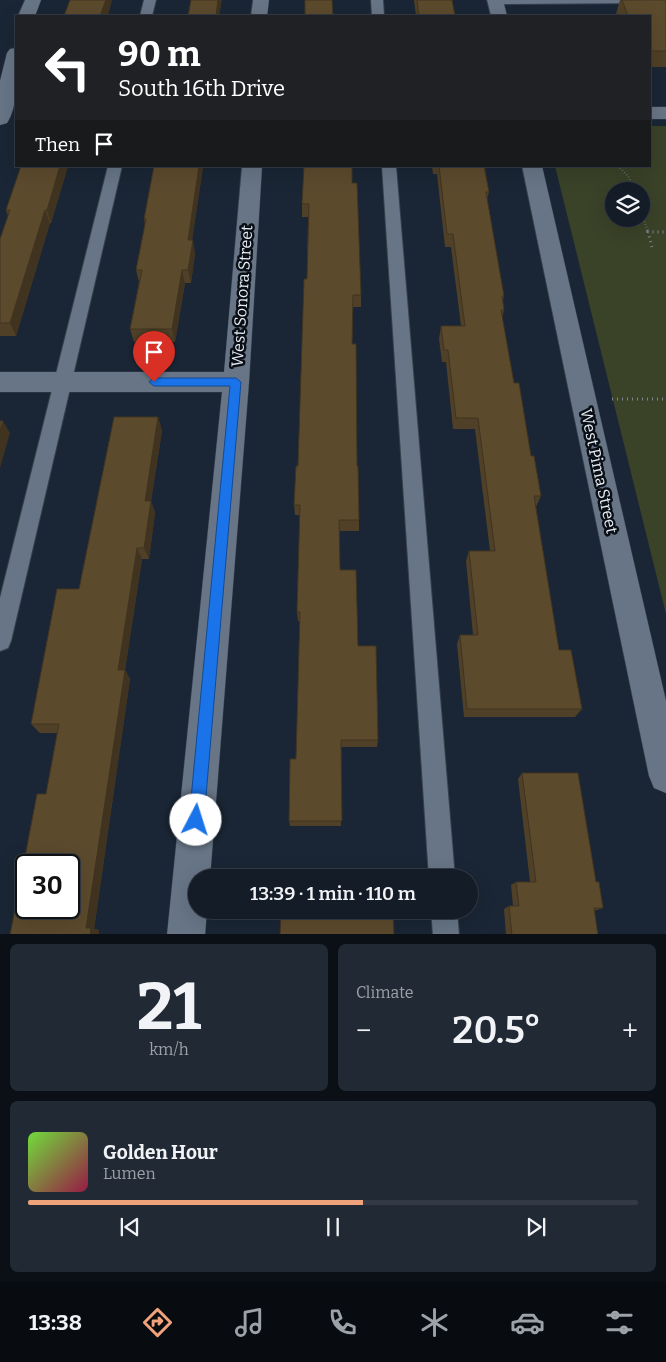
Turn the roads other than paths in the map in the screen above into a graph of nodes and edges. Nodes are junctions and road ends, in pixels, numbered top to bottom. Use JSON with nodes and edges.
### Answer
{"nodes":[{"id":1,"x":33,"y":0,"type":"edge"},
{"id":2,"x":150,"y":0,"type":"edge"},
{"id":3,"x":261,"y":0,"type":"edge"},
{"id":4,"x":377,"y":0,"type":"edge"},
{"id":5,"x":651,"y":0,"type":"edge"},
{"id":6,"x":496,"y":6,"type":"edge"},
{"id":7,"x":26,"y":15,"type":"edge"},
{"id":8,"x":146,"y":15,"type":"edge"},
{"id":9,"x":259,"y":15,"type":"edge"},
{"id":10,"x":378,"y":15,"type":"edge"},
{"id":11,"x":15,"y":58,"type":"edge"},
{"id":12,"x":651,"y":113,"type":"edge"},
{"id":13,"x":666,"y":113,"type":"edge"},
{"id":14,"x":4,"y":117,"type":"edge"},
{"id":15,"x":115,"y":167,"type":"edge"},
{"id":16,"x":252,"y":167,"type":"edge"},
{"id":17,"x":389,"y":167,"type":"edge"},
{"id":18,"x":532,"y":167,"type":"edge"},
{"id":19,"x":0,"y":382,"type":"edge"},
{"id":20,"x":64,"y":382,"type":"junction"},
{"id":21,"x":236,"y":382,"type":"junction"},
{"id":22,"x":0,"y":641,"type":"edge"},
{"id":23,"x":666,"y":776,"type":"edge"},
{"id":24,"x":441,"y":869,"type":"edge"},
{"id":25,"x":445,"y":919,"type":"edge"},
{"id":26,"x":186,"y":934,"type":"edge"},
{"id":27,"x":446,"y":934,"type":"edge"}],
"edges":[{"from":1,"to":7,"type":"street"},
{"from":2,"to":8,"type":"lane"},
{"from":3,"to":9,"type":"street"},
{"from":4,"to":10,"type":"lane"},
{"from":5,"to":6,"type":"lane"},
{"from":11,"to":14,"type":"street"},
{"from":12,"to":13,"type":"street"},
{"from":15,"to":20,"type":"lane"},
{"from":16,"to":21,"type":"street","name":"West Sonora Street"},
{"from":17,"to":24,"type":"lane"},
{"from":18,"to":23,"type":"street","name":"West Pima Street"},
{"from":19,"to":20,"type":"street"},
{"from":20,"to":21,"type":"street"},
{"from":20,"to":22,"type":"lane"},
{"from":21,"to":26,"type":"street","name":"West Sonora Street"},
{"from":25,"to":27,"type":"lane"}]}
